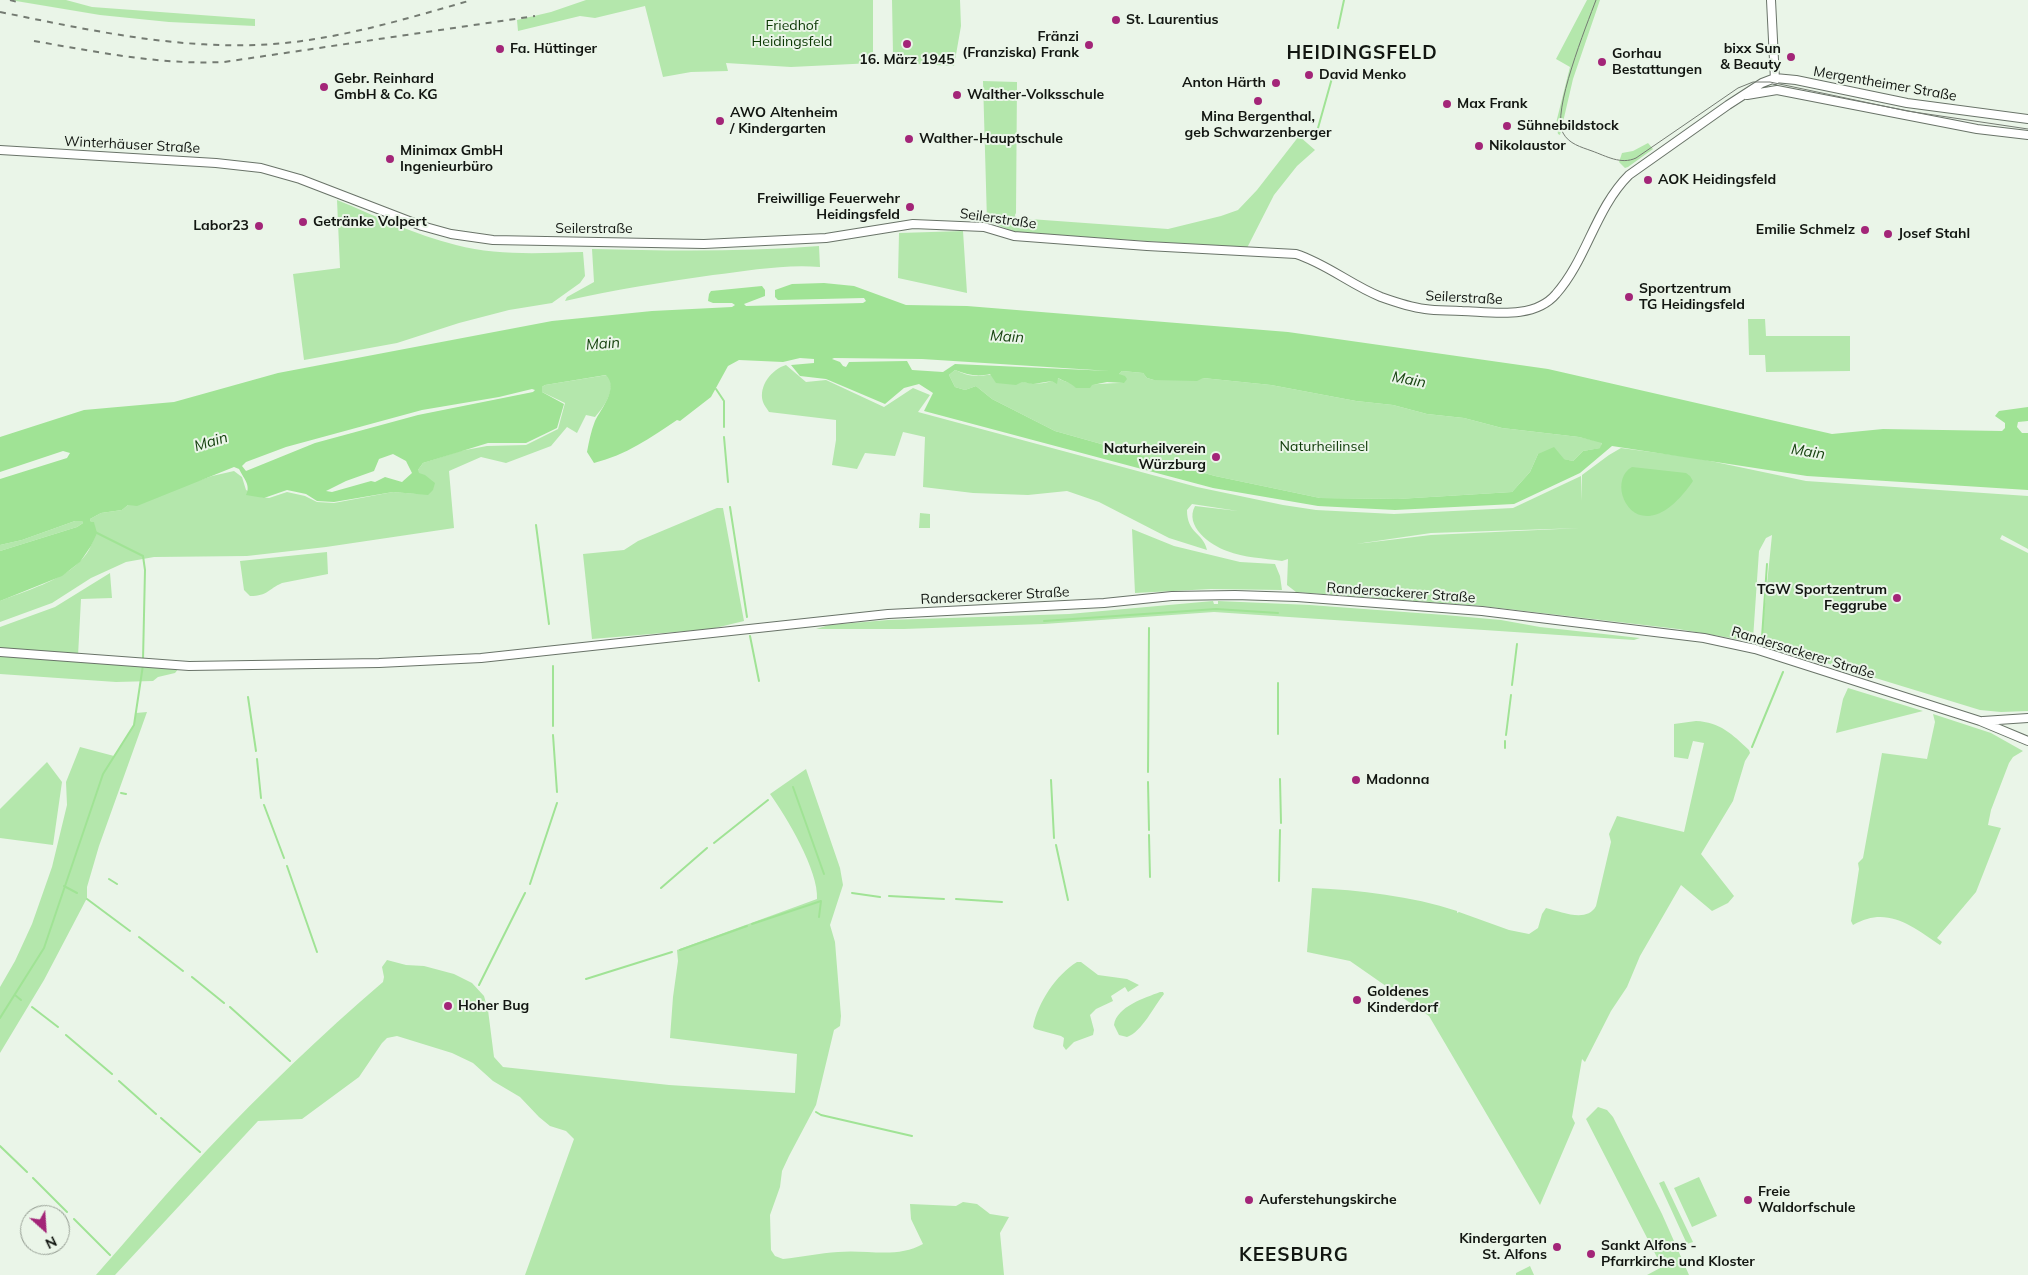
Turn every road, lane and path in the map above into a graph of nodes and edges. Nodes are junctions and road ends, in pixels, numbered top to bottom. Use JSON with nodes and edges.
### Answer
{"nodes":[{"id":1,"x":1771,"y":0,"type":"edge"},
{"id":2,"x":1775,"y":78,"type":"junction"},
{"id":3,"x":1777,"y":90,"type":"junction"},
{"id":4,"x":1742,"y":96,"type":"junction"},
{"id":5,"x":2028,"y":119,"type":"edge"},
{"id":6,"x":2028,"y":135,"type":"edge"},
{"id":7,"x":0,"y":150,"type":"edge"},
{"id":8,"x":262,"y":168,"type":"joint"},
{"id":9,"x":1628,"y":175,"type":"joint"},
{"id":10,"x":0,"y":652,"type":"edge"},
{"id":11,"x":2028,"y":718,"type":"edge"},
{"id":12,"x":1980,"y":721,"type":"junction"},
{"id":13,"x":2028,"y":741,"type":"edge"}],
"edges":[{"from":1,"to":2,"type":"main road"},
{"from":2,"to":3,"type":"main road"},
{"from":2,"to":4,"type":"main road","name":"Mergentheimer Straße"},
{"from":2,"to":5,"type":"main road","name":"Mergentheimer Straße"},
{"from":3,"to":4,"type":"main road","name":"Mergentheimer Straße"},
{"from":3,"to":6,"type":"main road","name":"Mergentheimer Straße"},
{"from":4,"to":9,"type":"main road","name":"Mergentheimer Straße"},
{"from":7,"to":8,"type":"main road","name":"Winterhäuser Straße"},
{"from":8,"to":9,"type":"main road","name":"Seilerstraße"},
{"from":10,"to":12,"type":"main road","name":"Randersackerer Straße"},
{"from":11,"to":12,"type":"main road"},
{"from":12,"to":13,"type":"main road","name":"Randersackerer Straße"}]}
